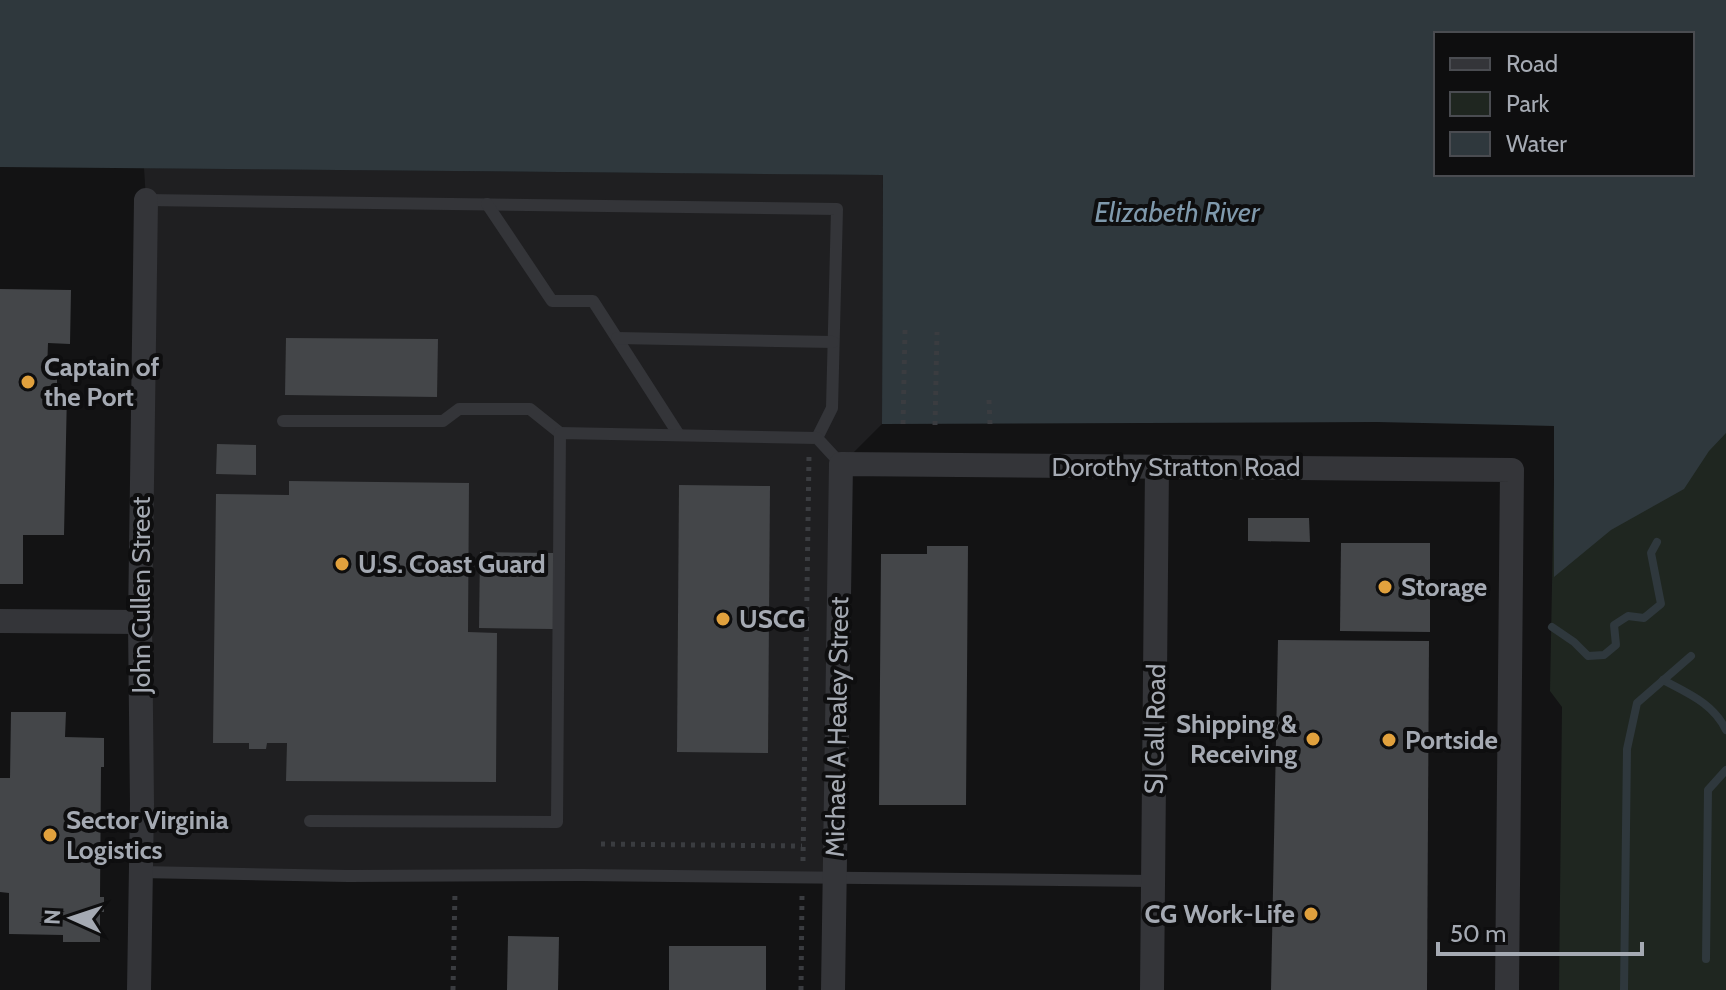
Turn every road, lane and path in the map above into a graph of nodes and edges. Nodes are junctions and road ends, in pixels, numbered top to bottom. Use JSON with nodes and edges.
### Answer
{"nodes":[{"id":1,"x":146,"y":200,"type":"joint"},
{"id":2,"x":487,"y":204,"type":"junction"},
{"id":3,"x":905,"y":330,"type":"dead end"},
{"id":4,"x":937,"y":332,"type":"dead end"},
{"id":5,"x":617,"y":338,"type":"junction"},
{"id":6,"x":833,"y":342,"type":"junction"},
{"id":7,"x":989,"y":400,"type":"dead end"},
{"id":8,"x":283,"y":421,"type":"dead end"},
{"id":9,"x":903,"y":424,"type":"dead end"},
{"id":10,"x":990,"y":424,"type":"dead end"},
{"id":11,"x":935,"y":425,"type":"dead end"},
{"id":12,"x":560,"y":433,"type":"junction"},
{"id":13,"x":679,"y":435,"type":"junction"},
{"id":14,"x":813,"y":438,"type":"junction"},
{"id":15,"x":841,"y":464,"type":"junction"},
{"id":16,"x":1157,"y":467,"type":"junction"},
{"id":17,"x":0,"y":621,"type":"edge"},
{"id":18,"x":140,"y":622,"type":"junction"},
{"id":19,"x":310,"y":821,"type":"dead end"},
{"id":20,"x":601,"y":844,"type":"dead end"},
{"id":21,"x":802,"y":846,"type":"junction"},
{"id":22,"x":140,"y":872,"type":"junction"},
{"id":23,"x":455,"y":876,"type":"junction"},
{"id":24,"x":803,"y":877,"type":"junction"},
{"id":25,"x":835,"y":877,"type":"junction"},
{"id":26,"x":1153,"y":881,"type":"junction"},
{"id":27,"x":139,"y":990,"type":"edge"},
{"id":28,"x":453,"y":990,"type":"edge"},
{"id":29,"x":801,"y":990,"type":"edge"},
{"id":30,"x":833,"y":990,"type":"edge"},
{"id":31,"x":1152,"y":990,"type":"edge"},
{"id":32,"x":1507,"y":990,"type":"edge"}],
"edges":[{"from":1,"to":2,"type":"lane"},
{"from":1,"to":18,"type":"street","name":"John Cullen Street"},
{"from":2,"to":5,"type":"lane"},
{"from":2,"to":6,"type":"lane"},
{"from":3,"to":9,"type":"path"},
{"from":4,"to":11,"type":"path"},
{"from":5,"to":6,"type":"lane"},
{"from":5,"to":13,"type":"lane"},
{"from":6,"to":14,"type":"lane"},
{"from":7,"to":10,"type":"path"},
{"from":8,"to":12,"type":"lane"},
{"from":12,"to":13,"type":"lane"},
{"from":12,"to":19,"type":"lane"},
{"from":13,"to":14,"type":"lane"},
{"from":14,"to":15,"type":"lane"},
{"from":14,"to":21,"type":"path"},
{"from":15,"to":16,"type":"street","name":"Dorothy Stratton Road"},
{"from":15,"to":25,"type":"street","name":"Michael A Healey Street"},
{"from":16,"to":26,"type":"street","name":"SJ Call Road"},
{"from":16,"to":32,"type":"street","name":"Dorothy Stratton Road"},
{"from":17,"to":18,"type":"street"},
{"from":18,"to":22,"type":"street","name":"John Cullen Street"},
{"from":20,"to":21,"type":"path"},
{"from":21,"to":24,"type":"path"},
{"from":22,"to":23,"type":"lane"},
{"from":22,"to":27,"type":"street","name":"John Cullen Street"},
{"from":23,"to":24,"type":"lane"},
{"from":23,"to":28,"type":"path"},
{"from":24,"to":25,"type":"lane"},
{"from":24,"to":29,"type":"path"},
{"from":25,"to":26,"type":"lane"},
{"from":25,"to":30,"type":"street","name":"Michael A Healey Street"},
{"from":26,"to":31,"type":"street","name":"SJ Call Road"}]}
